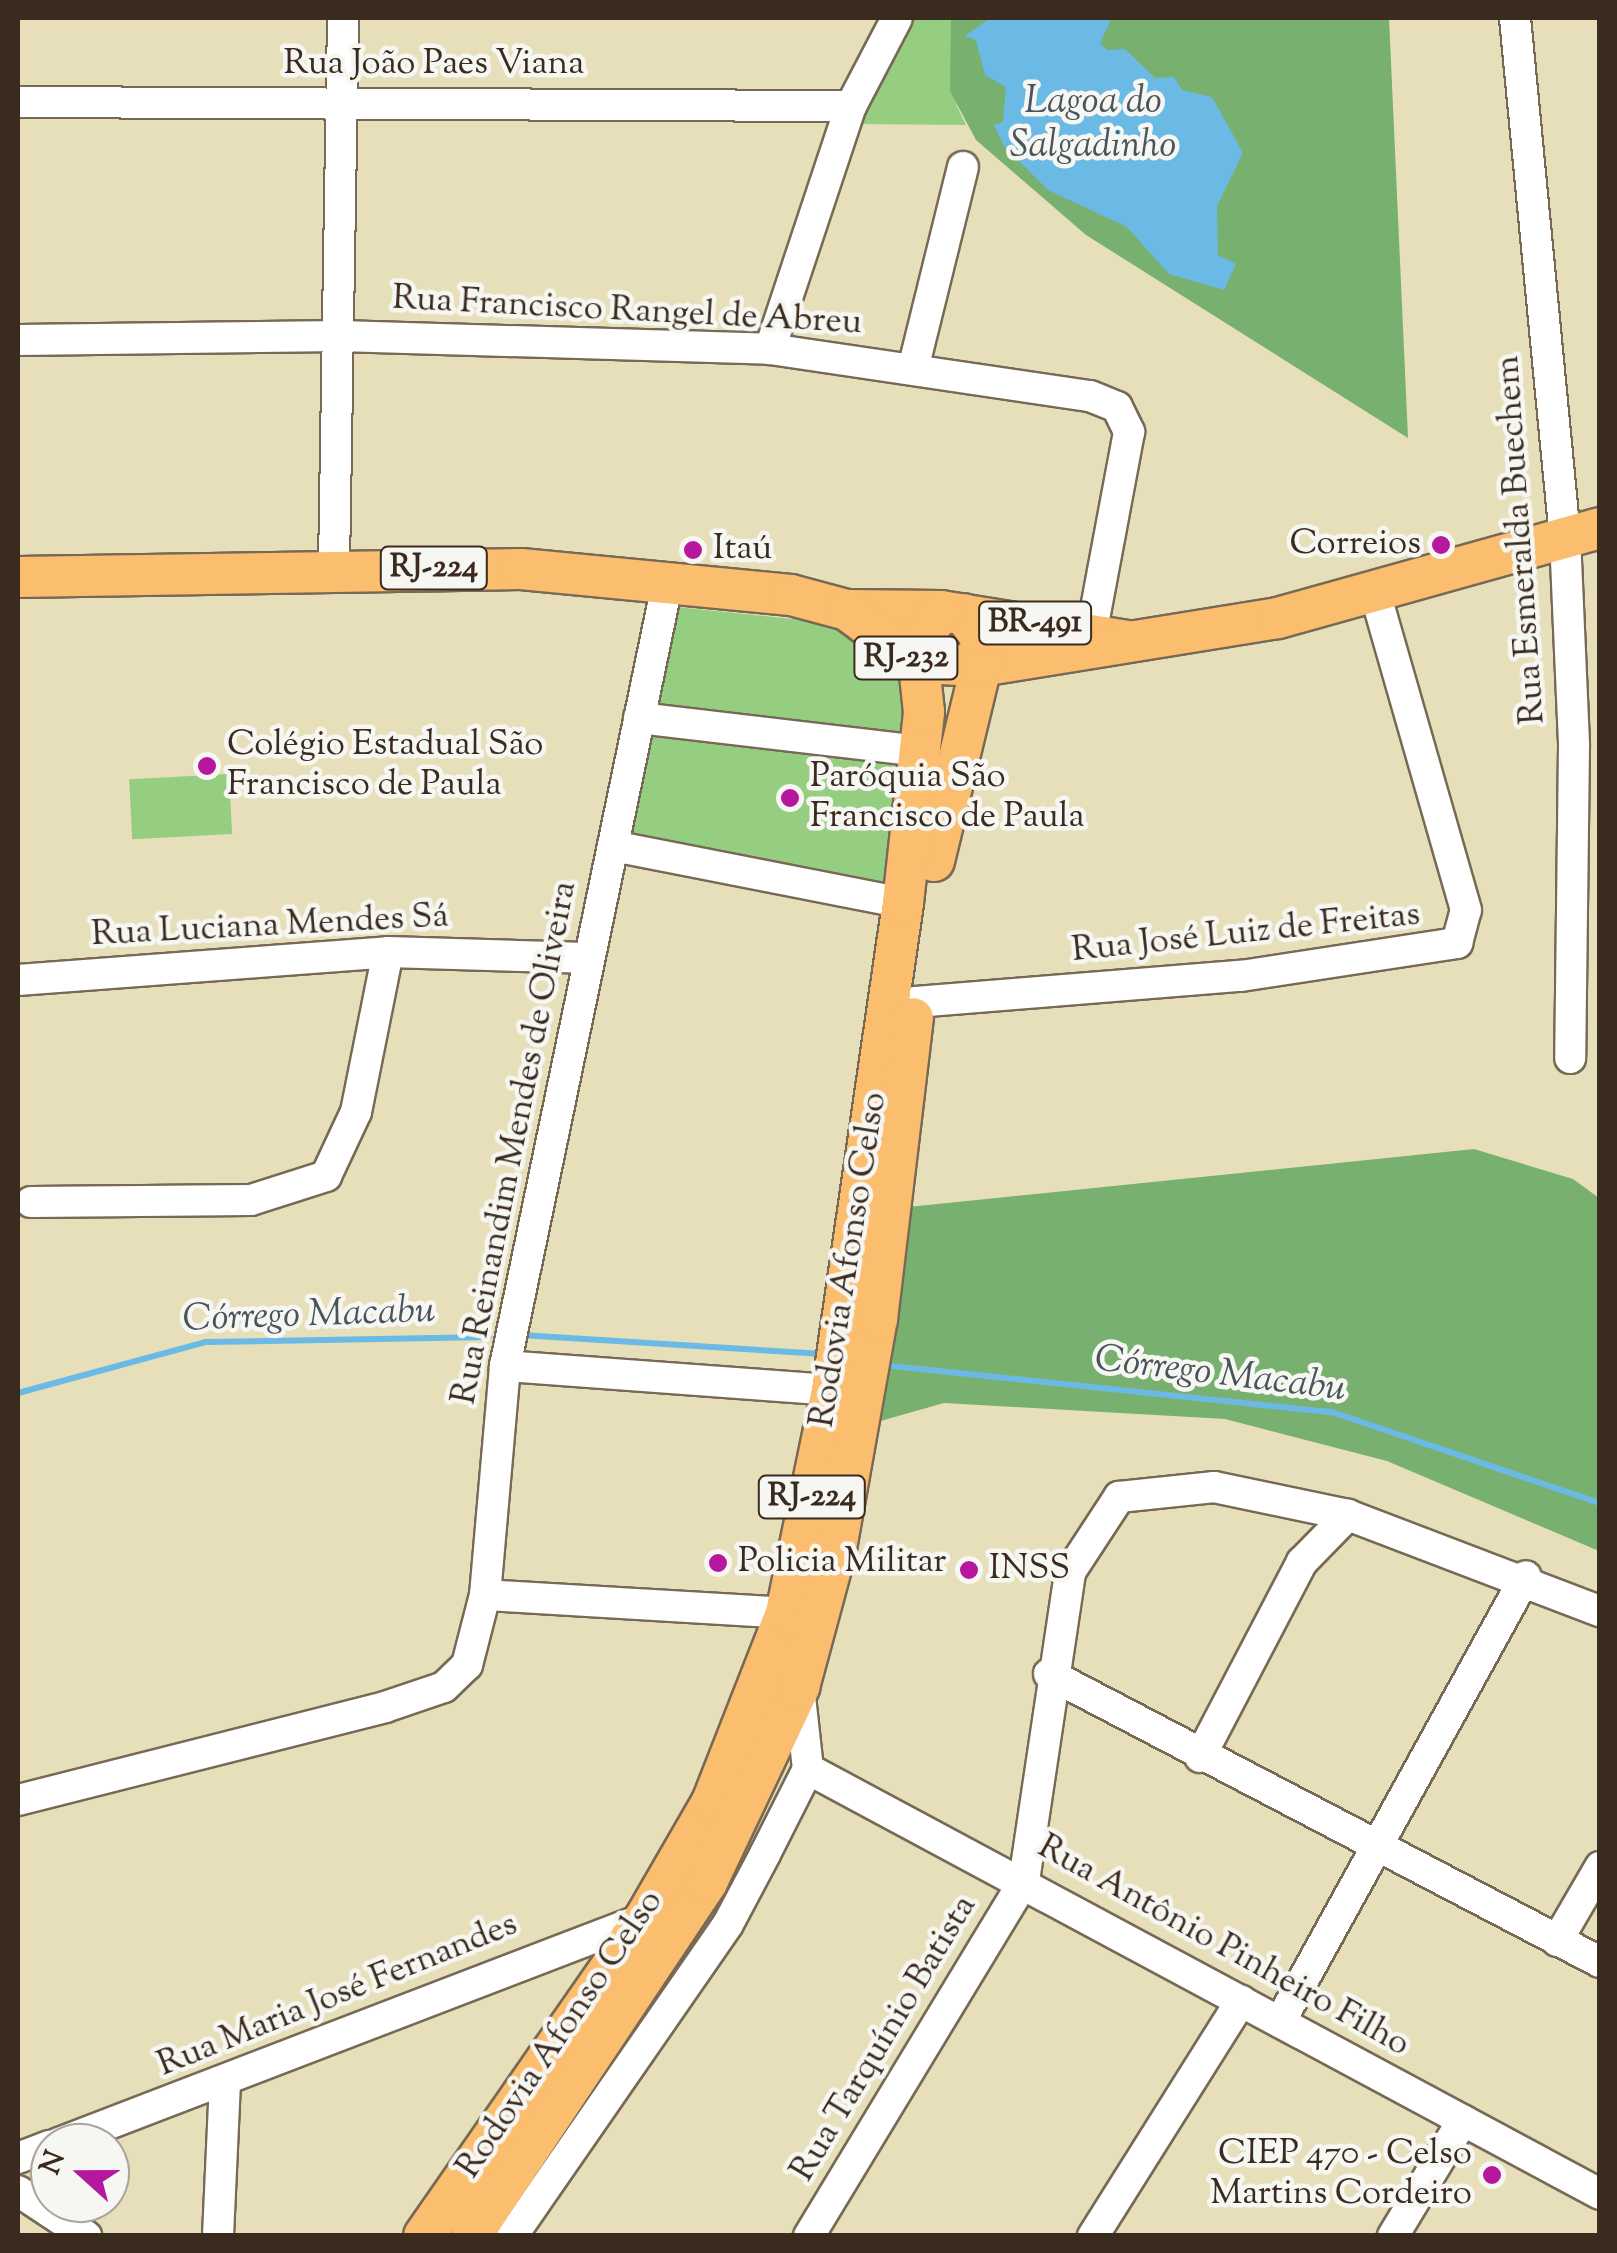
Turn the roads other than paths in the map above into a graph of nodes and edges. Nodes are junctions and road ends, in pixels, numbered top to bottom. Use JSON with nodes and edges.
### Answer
{"nodes":[{"id":1,"x":343,"y":18,"type":"edge"},
{"id":2,"x":897,"y":18,"type":"edge"},
{"id":3,"x":1515,"y":18,"type":"edge"},
{"id":4,"x":344,"y":101,"type":"junction"},
{"id":5,"x":18,"y":102,"type":"edge"},
{"id":6,"x":850,"y":106,"type":"junction"},
{"id":7,"x":963,"y":167,"type":"dead end"},
{"id":8,"x":340,"y":336,"type":"junction"},
{"id":9,"x":18,"y":340,"type":"edge"},
{"id":10,"x":770,"y":349,"type":"junction"},
{"id":11,"x":914,"y":365,"type":"junction"},
{"id":12,"x":1582,"y":533,"type":"edge"},
{"id":13,"x":334,"y":566,"type":"junction"},
{"id":14,"x":18,"y":577,"type":"edge"},
{"id":15,"x":668,"y":584,"type":"junction"},
{"id":16,"x":1375,"y":593,"type":"junction"},
{"id":17,"x":847,"y":610,"type":"junction"},
{"id":18,"x":952,"y":612,"type":"junction"},
{"id":19,"x":1110,"y":636,"type":"junction"},
{"id":20,"x":918,"y":663,"type":"junction"},
{"id":21,"x":982,"y":666,"type":"junction"},
{"id":22,"x":640,"y":718,"type":"junction"},
{"id":23,"x":921,"y":752,"type":"junction"},
{"id":24,"x":613,"y":846,"type":"junction"},
{"id":25,"x":903,"y":902,"type":"junction"},
{"id":26,"x":388,"y":952,"type":"junction"},
{"id":27,"x":586,"y":958,"type":"junction"},
{"id":28,"x":18,"y":980,"type":"edge"},
{"id":29,"x":915,"y":1002,"type":"junction"},
{"id":30,"x":1570,"y":1058,"type":"dead end"},
{"id":31,"x":31,"y":1202,"type":"dead end"},
{"id":32,"x":505,"y":1366,"type":"junction"},
{"id":33,"x":832,"y":1390,"type":"junction"},
{"id":34,"x":1348,"y":1515,"type":"junction"},
{"id":35,"x":1526,"y":1576,"type":"junction"},
{"id":36,"x":485,"y":1596,"type":"junction"},
{"id":37,"x":1600,"y":1611,"type":"edge"},
{"id":38,"x":786,"y":1613,"type":"junction"},
{"id":39,"x":1049,"y":1674,"type":"junction"},
{"id":40,"x":799,"y":1686,"type":"junction"},
{"id":41,"x":1200,"y":1756,"type":"junction"},
{"id":42,"x":808,"y":1769,"type":"junction"},
{"id":43,"x":18,"y":1800,"type":"edge"},
{"id":44,"x":1374,"y":1851,"type":"junction"},
{"id":45,"x":1600,"y":1867,"type":"edge"},
{"id":46,"x":1024,"y":1881,"type":"junction"},
{"id":47,"x":646,"y":1918,"type":"junction"},
{"id":48,"x":1557,"y":1941,"type":"junction"},
{"id":49,"x":1600,"y":1962,"type":"edge"},
{"id":50,"x":652,"y":1999,"type":"junction"},
{"id":51,"x":1241,"y":2001,"type":"junction"},
{"id":52,"x":1280,"y":2022,"type":"junction"},
{"id":53,"x":226,"y":2084,"type":"junction"},
{"id":54,"x":1463,"y":2120,"type":"junction"},
{"id":55,"x":115,"y":2123,"type":"edge"},
{"id":56,"x":18,"y":2192,"type":"edge"},
{"id":57,"x":1600,"y":2194,"type":"edge"},
{"id":58,"x":86,"y":2236,"type":"edge"},
{"id":59,"x":218,"y":2236,"type":"edge"},
{"id":60,"x":424,"y":2236,"type":"edge"},
{"id":61,"x":471,"y":2236,"type":"edge"},
{"id":62,"x":512,"y":2236,"type":"edge"},
{"id":63,"x":809,"y":2236,"type":"edge"},
{"id":64,"x":1092,"y":2236,"type":"edge"},
{"id":65,"x":1393,"y":2236,"type":"edge"}],
"edges":[{"from":1,"to":4,"type":"street"},
{"from":2,"to":6,"type":"street"},
{"from":3,"to":12,"type":"street","name":"Rua Esmeralda Buechem"},
{"from":4,"to":5,"type":"street","name":"Rua João Paes Viana"},
{"from":4,"to":6,"type":"street","name":"Rua João Paes Viana"},
{"from":4,"to":8,"type":"street"},
{"from":6,"to":10,"type":"street"},
{"from":7,"to":11,"type":"street"},
{"from":8,"to":9,"type":"street","name":"Rua Francisco Rangel de Abreu"},
{"from":8,"to":10,"type":"street","name":"Rua Francisco Rangel de Abreu"},
{"from":8,"to":13,"type":"street"},
{"from":10,"to":11,"type":"street","name":"Rua Francisco Rangel de Abreu"},
{"from":11,"to":19,"type":"street","name":"Rua Francisco Rangel de Abreu"},
{"from":12,"to":16,"type":"main road","number":"BR-491"},
{"from":12,"to":30,"type":"street","name":"Rua Esmeralda Buechem"},
{"from":13,"to":14,"type":"main road","number":"RJ-224"},
{"from":13,"to":15,"type":"main road","number":"RJ-224"},
{"from":15,"to":17,"type":"main road","number":"RJ-224"},
{"from":15,"to":22,"type":"street","name":"Rua Reinandim Mendes de Oliveira"},
{"from":16,"to":19,"type":"main road","number":"BR-491"},
{"from":16,"to":29,"type":"street","name":"Rua José Luiz de Freitas"},
{"from":17,"to":18,"type":"main road","number":"RJ-232"},
{"from":17,"to":20,"type":"main road","number":"RJ-232"},
{"from":18,"to":19,"type":"main road","number":"BR-491"},
{"from":18,"to":20,"type":"main road","name":"Rodovia Afonso Celso","number":"BR-491"},
{"from":18,"to":21,"type":"main road"},
{"from":19,"to":21,"type":"main road","number":"BR-491"},
{"from":20,"to":21,"type":"main road","number":"RJ-232"},
{"from":20,"to":23,"type":"main road","name":"Rodovia Afonso Celso","number":"RJ-224"},
{"from":21,"to":29,"type":"main road","name":"Rodovia Afonso Celso","number":"RJ-224"},
{"from":22,"to":23,"type":"street"},
{"from":22,"to":24,"type":"street","name":"Rua Reinandim Mendes de Oliveira"},
{"from":23,"to":25,"type":"main road","name":"Rodovia Afonso Celso","number":"RJ-224"},
{"from":24,"to":25,"type":"street"},
{"from":24,"to":27,"type":"street","name":"Rua Reinandim Mendes de Oliveira"},
{"from":25,"to":33,"type":"main road","name":"Rodovia Afonso Celso","number":"RJ-224"},
{"from":26,"to":27,"type":"street","name":"Rua Luciana Mendes Sá"},
{"from":26,"to":28,"type":"street","name":"Rua Luciana Mendes Sá"},
{"from":26,"to":31,"type":"street"},
{"from":27,"to":32,"type":"street","name":"Rua Reinandim Mendes de Oliveira"},
{"from":29,"to":40,"type":"main road","name":"Rodovia Afonso Celso","number":"RJ-224"},
{"from":32,"to":33,"type":"street"},
{"from":32,"to":36,"type":"street","name":"Rua Reinandim Mendes de Oliveira"},
{"from":33,"to":38,"type":"main road","name":"Rodovia Afonso Celso","number":"RJ-224"},
{"from":34,"to":35,"type":"street"},
{"from":34,"to":39,"type":"street"},
{"from":34,"to":41,"type":"street"},
{"from":35,"to":37,"type":"street"},
{"from":35,"to":44,"type":"street"},
{"from":36,"to":38,"type":"street"},
{"from":36,"to":43,"type":"street","name":"Rua Reinandim Mendes de Oliveira"},
{"from":38,"to":47,"type":"main road","name":"Rodovia Afonso Celso","number":"RJ-224"},
{"from":39,"to":41,"type":"street"},
{"from":39,"to":46,"type":"street"},
{"from":40,"to":42,"type":"street"},
{"from":40,"to":50,"type":"main road","name":"Rodovia Afonso Celso","number":"RJ-224"},
{"from":41,"to":44,"type":"street"},
{"from":42,"to":46,"type":"street","name":"Rua Antônio Pinheiro Filho"},
{"from":42,"to":50,"type":"street"},
{"from":44,"to":48,"type":"street"},
{"from":44,"to":52,"type":"street"},
{"from":45,"to":48,"type":"street"},
{"from":46,"to":51,"type":"street","name":"Rua Antônio Pinheiro Filho"},
{"from":46,"to":63,"type":"street","name":"Rua Tarquínio Batista"},
{"from":47,"to":53,"type":"street","name":"Rua Maria José Fernandes"},
{"from":47,"to":60,"type":"main road","name":"Rodovia Afonso Celso","number":"RJ-224"},
{"from":48,"to":49,"type":"street"},
{"from":50,"to":61,"type":"main road","name":"Rodovia Afonso Celso","number":"RJ-224"},
{"from":50,"to":62,"type":"street"},
{"from":51,"to":52,"type":"street","name":"Rua Antônio Pinheiro Filho"},
{"from":51,"to":64,"type":"street"},
{"from":52,"to":54,"type":"street","name":"Rua Antônio Pinheiro Filho"},
{"from":53,"to":55,"type":"street","name":"Rua Maria José Fernandes"},
{"from":53,"to":59,"type":"street"},
{"from":54,"to":57,"type":"street","name":"Rua Antônio Pinheiro Filho"},
{"from":54,"to":65,"type":"street"},
{"from":56,"to":58,"type":"street"}]}
